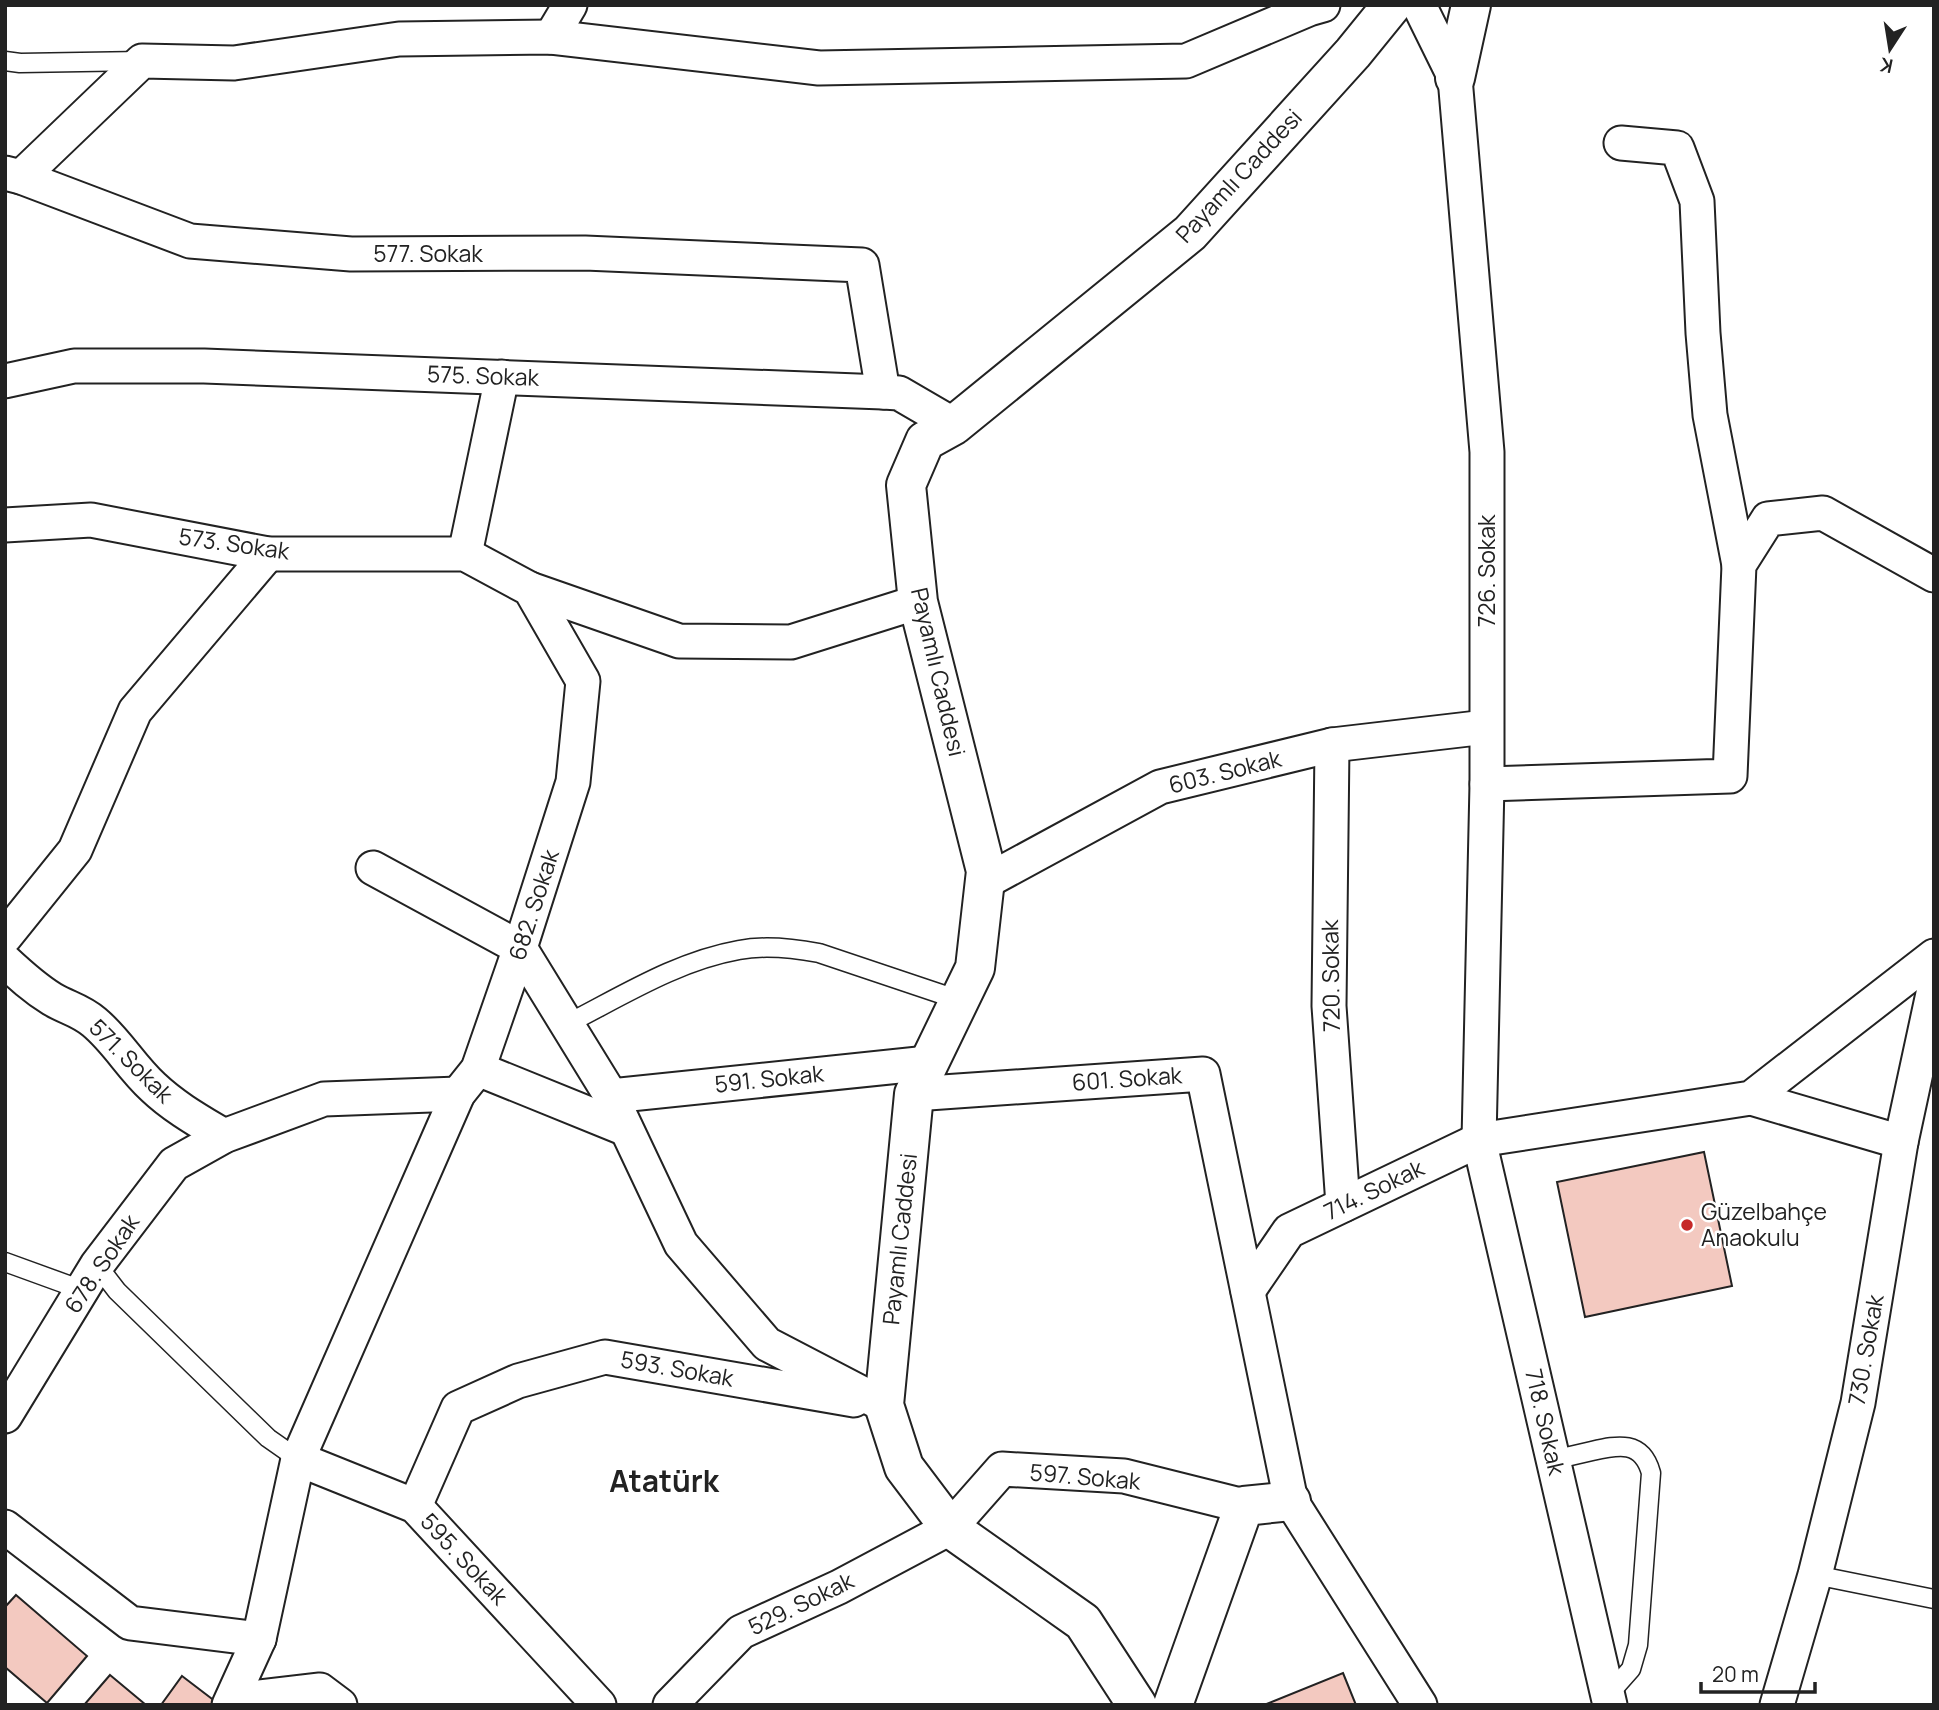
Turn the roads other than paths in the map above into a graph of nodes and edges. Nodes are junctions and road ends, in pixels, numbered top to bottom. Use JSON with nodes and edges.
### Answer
{"nodes":[{"id":1,"x":570,"y":5,"type":"edge"},
{"id":2,"x":1323,"y":5,"type":"edge"},
{"id":3,"x":1392,"y":5,"type":"edge"},
{"id":4,"x":1419,"y":5,"type":"edge"},
{"id":5,"x":1471,"y":5,"type":"edge"},
{"id":6,"x":551,"y":37,"type":"junction"},
{"id":7,"x":5,"y":61,"type":"edge"},
{"id":8,"x":142,"y":61,"type":"junction"},
{"id":9,"x":1455,"y":78,"type":"junction"},
{"id":10,"x":1621,"y":143,"type":"dead end"},
{"id":11,"x":13,"y":175,"type":"edge"},
{"id":12,"x":502,"y":377,"type":"junction"},
{"id":13,"x":5,"y":381,"type":"edge"},
{"id":14,"x":883,"y":392,"type":"junction"},
{"id":15,"x":954,"y":425,"type":"junction"},
{"id":16,"x":5,"y":525,"type":"edge"},
{"id":17,"x":268,"y":554,"type":"junction"},
{"id":18,"x":465,"y":554,"type":"junction"},
{"id":19,"x":1740,"y":565,"type":"junction"},
{"id":20,"x":1934,"y":575,"type":"edge"},
{"id":21,"x":530,"y":589,"type":"junction"},
{"id":22,"x":918,"y":602,"type":"junction"},
{"id":23,"x":1486,"y":727,"type":"junction"},
{"id":24,"x":1332,"y":745,"type":"junction"},
{"id":25,"x":1487,"y":784,"type":"junction"},
{"id":26,"x":373,"y":868,"type":"dead end"},
{"id":27,"x":985,"y":882,"type":"junction"},
{"id":28,"x":5,"y":937,"type":"edge"},
{"id":29,"x":520,"y":948,"type":"junction"},
{"id":30,"x":1934,"y":956,"type":"edge"},
{"id":31,"x":5,"y":961,"type":"edge"},
{"id":32,"x":1934,"y":989,"type":"edge"},
{"id":33,"x":959,"y":1000,"type":"junction"},
{"id":34,"x":567,"y":1024,"type":"junction"},
{"id":35,"x":921,"y":1079,"type":"junction"},
{"id":36,"x":468,"y":1082,"type":"junction"},
{"id":37,"x":611,"y":1096,"type":"junction"},
{"id":38,"x":1751,"y":1098,"type":"junction"},
{"id":39,"x":626,"y":1129,"type":"junction"},
{"id":40,"x":224,"y":1136,"type":"junction"},
{"id":41,"x":1479,"y":1140,"type":"junction"},
{"id":42,"x":1901,"y":1142,"type":"junction"},
{"id":43,"x":1343,"y":1206,"type":"junction"},
{"id":44,"x":5,"y":1262,"type":"edge"},
{"id":45,"x":89,"y":1277,"type":"junction"},
{"id":46,"x":1248,"y":1291,"type":"junction"},
{"id":47,"x":884,"y":1405,"type":"junction"},
{"id":48,"x":5,"y":1416,"type":"edge"},
{"id":49,"x":301,"y":1453,"type":"junction"},
{"id":50,"x":1553,"y":1460,"type":"junction"},
{"id":51,"x":1290,"y":1501,"type":"junction"},
{"id":52,"x":415,"y":1506,"type":"junction"},
{"id":53,"x":1244,"y":1506,"type":"junction"},
{"id":54,"x":5,"y":1527,"type":"edge"},
{"id":55,"x":950,"y":1528,"type":"junction"},
{"id":56,"x":1815,"y":1575,"type":"junction"},
{"id":57,"x":1934,"y":1599,"type":"edge"},
{"id":58,"x":259,"y":1639,"type":"junction"},
{"id":59,"x":1609,"y":1700,"type":"edge"},
{"id":60,"x":230,"y":1702,"type":"edge"},
{"id":61,"x":340,"y":1705,"type":"edge"},
{"id":62,"x":599,"y":1705,"type":"edge"},
{"id":63,"x":670,"y":1705,"type":"edge"},
{"id":64,"x":1137,"y":1705,"type":"edge"},
{"id":65,"x":1173,"y":1705,"type":"edge"},
{"id":66,"x":1420,"y":1705,"type":"edge"},
{"id":67,"x":1777,"y":1705,"type":"edge"}],
"edges":[{"from":1,"to":6,"type":"street"},
{"from":2,"to":6,"type":"street"},
{"from":3,"to":15,"type":"main road","name":"Payamlı Caddesi"},
{"from":4,"to":9,"type":"street"},
{"from":5,"to":9,"type":"main road","name":"726. Sokak"},
{"from":6,"to":8,"type":"street"},
{"from":7,"to":8,"type":"lane"},
{"from":8,"to":11,"type":"street"},
{"from":9,"to":23,"type":"street","name":"726. Sokak"},
{"from":10,"to":19,"type":"street"},
{"from":11,"to":14,"type":"street","name":"577. Sokak"},
{"from":12,"to":13,"type":"street","name":"575. Sokak"},
{"from":12,"to":14,"type":"street","name":"575. Sokak"},
{"from":12,"to":18,"type":"street"},
{"from":14,"to":15,"type":"street","name":"575. Sokak"},
{"from":15,"to":22,"type":"main road","name":"Payamlı Caddesi"},
{"from":16,"to":17,"type":"street","name":"573. Sokak"},
{"from":17,"to":18,"type":"street","name":"573. Sokak"},
{"from":17,"to":28,"type":"street"},
{"from":18,"to":21,"type":"street"},
{"from":19,"to":20,"type":"street"},
{"from":19,"to":25,"type":"street"},
{"from":21,"to":22,"type":"street"},
{"from":21,"to":29,"type":"street","name":"682. Sokak"},
{"from":22,"to":27,"type":"main road","name":"Payamlı Caddesi"},
{"from":23,"to":24,"type":"street","name":"603. Sokak"},
{"from":23,"to":25,"type":"street","name":"726. Sokak"},
{"from":24,"to":27,"type":"street","name":"603. Sokak"},
{"from":24,"to":43,"type":"street","name":"720. Sokak"},
{"from":25,"to":41,"type":"street","name":"726. Sokak"},
{"from":26,"to":29,"type":"street"},
{"from":27,"to":33,"type":"main road","name":"Payamlı Caddesi"},
{"from":29,"to":34,"type":"street"},
{"from":29,"to":36,"type":"street","name":"682. Sokak"},
{"from":30,"to":38,"type":"street","name":"714. Sokak"},
{"from":31,"to":40,"type":"street","name":"571. Sokak"},
{"from":32,"to":42,"type":"street","name":"730. Sokak"},
{"from":33,"to":34,"type":"lane"},
{"from":33,"to":35,"type":"main road","name":"Payamlı Caddesi"},
{"from":34,"to":37,"type":"street"},
{"from":35,"to":37,"type":"street","name":"591. Sokak"},
{"from":35,"to":46,"type":"street","name":"601. Sokak"},
{"from":35,"to":47,"type":"main road","name":"Payamlı Caddesi"},
{"from":36,"to":39,"type":"street"},
{"from":36,"to":40,"type":"street","name":"678. Sokak"},
{"from":36,"to":49,"type":"street","name":"682. Sokak"},
{"from":37,"to":39,"type":"street"},
{"from":38,"to":41,"type":"street","name":"714. Sokak"},
{"from":38,"to":42,"type":"street"},
{"from":39,"to":47,"type":"street"},
{"from":40,"to":45,"type":"street","name":"678. Sokak"},
{"from":41,"to":43,"type":"street","name":"714. Sokak"},
{"from":41,"to":50,"type":"street","name":"718. Sokak"},
{"from":42,"to":56,"type":"street","name":"730. Sokak"},
{"from":43,"to":46,"type":"street","name":"714. Sokak"},
{"from":44,"to":45,"type":"lane"},
{"from":45,"to":48,"type":"street","name":"678. Sokak"},
{"from":45,"to":49,"type":"lane"},
{"from":46,"to":51,"type":"street"},
{"from":47,"to":52,"type":"street","name":"593. Sokak"},
{"from":47,"to":55,"type":"main road"},
{"from":49,"to":52,"type":"street","name":"595. Sokak"},
{"from":49,"to":58,"type":"street","name":"682. Sokak"},
{"from":50,"to":59,"type":"street","name":"718. Sokak"},
{"from":50,"to":59,"type":"lane"},
{"from":51,"to":53,"type":"main road"},
{"from":51,"to":66,"type":"street"},
{"from":52,"to":62,"type":"street","name":"595. Sokak"},
{"from":53,"to":55,"type":"street","name":"597. Sokak"},
{"from":53,"to":65,"type":"main road"},
{"from":54,"to":58,"type":"street"},
{"from":55,"to":63,"type":"street","name":"529. Sokak"},
{"from":55,"to":64,"type":"main road"},
{"from":56,"to":57,"type":"lane"},
{"from":56,"to":67,"type":"street","name":"730. Sokak"},
{"from":58,"to":60,"type":"street","name":"682. Sokak"},
{"from":60,"to":61,"type":"street"}]}
